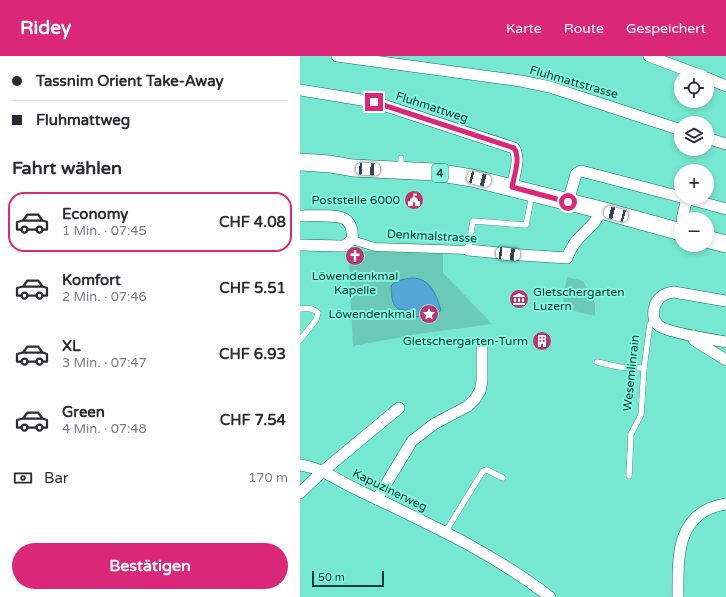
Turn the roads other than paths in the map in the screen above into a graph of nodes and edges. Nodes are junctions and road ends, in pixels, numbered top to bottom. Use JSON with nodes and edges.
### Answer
{"nodes":[{"id":1,"x":337,"y":56,"type":"edge"},
{"id":2,"x":649,"y":56,"type":"edge"},
{"id":3,"x":681,"y":68,"type":"edge"},
{"id":4,"x":714,"y":81,"type":"edge"},
{"id":5,"x":726,"y":86,"type":"edge"},
{"id":6,"x":300,"y":90,"type":"edge"},
{"id":7,"x":674,"y":128,"type":"edge"},
{"id":8,"x":714,"y":140,"type":"edge"},
{"id":9,"x":726,"y":144,"type":"edge"},
{"id":10,"x":300,"y":162,"type":"edge"},
{"id":11,"x":353,"y":168,"type":"junction"},
{"id":12,"x":300,"y":171,"type":"edge"},
{"id":13,"x":512,"y":187,"type":"junction"},
{"id":14,"x":533,"y":193,"type":"junction"},
{"id":15,"x":674,"y":195,"type":"edge"},
{"id":16,"x":568,"y":202,"type":"junction"},
{"id":17,"x":708,"y":204,"type":"edge"},
{"id":18,"x":726,"y":209,"type":"edge"},
{"id":19,"x":601,"y":210,"type":"junction"},
{"id":20,"x":300,"y":216,"type":"edge"},
{"id":21,"x":674,"y":225,"type":"edge"},
{"id":22,"x":352,"y":240,"type":"junction"},
{"id":23,"x":714,"y":241,"type":"edge"},
{"id":24,"x":726,"y":244,"type":"edge"},
{"id":25,"x":300,"y":245,"type":"edge"},
{"id":26,"x":468,"y":250,"type":"junction"},
{"id":27,"x":726,"y":301,"type":"edge"},
{"id":28,"x":300,"y":309,"type":"edge"},
{"id":29,"x":655,"y":321,"type":"junction"},
{"id":30,"x":694,"y":336,"type":"junction"},
{"id":31,"x":300,"y":340,"type":"edge"},
{"id":32,"x":726,"y":342,"type":"edge"},
{"id":33,"x":482,"y":346,"type":"dead end"},
{"id":34,"x":726,"y":360,"type":"edge"},
{"id":35,"x":597,"y":362,"type":"dead end"},
{"id":36,"x":644,"y":368,"type":"junction"},
{"id":37,"x":399,"y":408,"type":"dead end"},
{"id":38,"x":300,"y":465,"type":"edge"},
{"id":39,"x":323,"y":471,"type":"junction"},
{"id":40,"x":629,"y":476,"type":"dead end"},
{"id":41,"x":503,"y":478,"type":"dead end"},
{"id":42,"x":300,"y":493,"type":"edge"},
{"id":43,"x":377,"y":498,"type":"junction"},
{"id":44,"x":726,"y":504,"type":"edge"},
{"id":45,"x":446,"y":532,"type":"junction"},
{"id":46,"x":550,"y":597,"type":"edge"},
{"id":47,"x":678,"y":597,"type":"edge"}],
"edges":[{"from":1,"to":7,"type":"street","name":"Fluhmattstrasse"},
{"from":2,"to":3,"type":"street"},
{"from":4,"to":5,"type":"street"},
{"from":6,"to":13,"type":"street","name":"Fluhmattweg"},
{"from":8,"to":9,"type":"street"},
{"from":10,"to":11,"type":"main road","number":"4"},
{"from":11,"to":12,"type":"main road","number":"4"},
{"from":11,"to":13,"type":"main road","number":"4"},
{"from":13,"to":14,"type":"main road","number":"4"},
{"from":14,"to":16,"type":"main road","number":"4"},
{"from":14,"to":26,"type":"lane"},
{"from":15,"to":16,"type":"street"},
{"from":16,"to":19,"type":"main road","number":"4"},
{"from":17,"to":18,"type":"street"},
{"from":19,"to":21,"type":"main road","number":"4"},
{"from":19,"to":26,"type":"street","name":"Denkmalstrasse"},
{"from":20,"to":22,"type":"street"},
{"from":22,"to":25,"type":"street"},
{"from":22,"to":26,"type":"street","name":"Denkmalstrasse"},
{"from":23,"to":24,"type":"main road"},
{"from":27,"to":29,"type":"street"},
{"from":28,"to":31,"type":"lane"},
{"from":29,"to":30,"type":"street"},
{"from":29,"to":36,"type":"lane","name":"Wesemlinrain"},
{"from":30,"to":32,"type":"street"},
{"from":30,"to":34,"type":"street"},
{"from":33,"to":43,"type":"street"},
{"from":35,"to":36,"type":"lane"},
{"from":36,"to":40,"type":"lane","name":"Wesemlinrain"},
{"from":37,"to":39,"type":"street","name":"Kapuzinerweg"},
{"from":38,"to":39,"type":"street","name":"Kapuzinerweg"},
{"from":39,"to":42,"type":"street"},
{"from":39,"to":43,"type":"street","name":"Kapuzinerweg"},
{"from":41,"to":45,"type":"lane"},
{"from":43,"to":45,"type":"street","name":"Kapuzinerweg"},
{"from":44,"to":47,"type":"street"},
{"from":45,"to":46,"type":"street","name":"Kapuzinerweg"}]}
